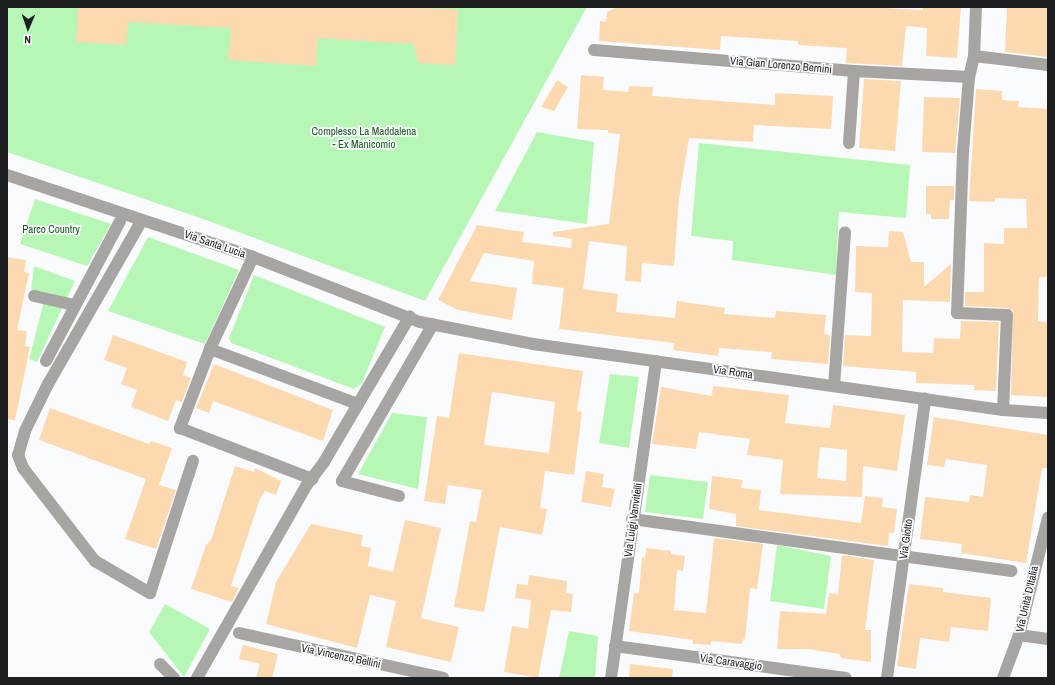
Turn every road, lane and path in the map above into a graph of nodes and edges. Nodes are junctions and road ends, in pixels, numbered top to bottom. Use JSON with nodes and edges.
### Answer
{"nodes":[{"id":1,"x":976,"y":7,"type":"edge"},
{"id":2,"x":594,"y":50,"type":"dead end"},
{"id":3,"x":974,"y":56,"type":"junction"},
{"id":4,"x":1048,"y":65,"type":"edge"},
{"id":5,"x":854,"y":71,"type":"junction"},
{"id":6,"x":969,"y":77,"type":"junction"},
{"id":7,"x":849,"y":143,"type":"dead end"},
{"id":8,"x":7,"y":175,"type":"edge"},
{"id":9,"x":142,"y":220,"type":"junction"},
{"id":10,"x":120,"y":221,"type":"dead end"},
{"id":11,"x":845,"y":232,"type":"dead end"},
{"id":12,"x":252,"y":257,"type":"junction"},
{"id":13,"x":34,"y":296,"type":"dead end"},
{"id":14,"x":75,"y":305,"type":"junction"},
{"id":15,"x":415,"y":319,"type":"junction"},
{"id":16,"x":433,"y":324,"type":"junction"},
{"id":17,"x":210,"y":349,"type":"junction"},
{"id":18,"x":46,"y":361,"type":"dead end"},
{"id":19,"x":656,"y":361,"type":"junction"},
{"id":20,"x":834,"y":386,"type":"junction"},
{"id":21,"x":925,"y":399,"type":"junction"},
{"id":22,"x":358,"y":404,"type":"junction"},
{"id":23,"x":1003,"y":410,"type":"junction"},
{"id":24,"x":1048,"y":413,"type":"edge"},
{"id":25,"x":193,"y":461,"type":"dead end"},
{"id":26,"x":312,"y":479,"type":"junction"},
{"id":27,"x":399,"y":496,"type":"dead end"},
{"id":28,"x":1048,"y":518,"type":"edge"},
{"id":29,"x":632,"y":519,"type":"junction"},
{"id":30,"x":903,"y":558,"type":"junction"},
{"id":31,"x":1011,"y":571,"type":"dead end"},
{"id":32,"x":238,"y":633,"type":"dead end"},
{"id":33,"x":1019,"y":635,"type":"junction"},
{"id":34,"x":1048,"y":639,"type":"edge"},
{"id":35,"x":615,"y":646,"type":"junction"},
{"id":36,"x":160,"y":664,"type":"dead end"},
{"id":37,"x":174,"y":678,"type":"edge"},
{"id":38,"x":197,"y":678,"type":"edge"},
{"id":39,"x":443,"y":678,"type":"edge"},
{"id":40,"x":611,"y":678,"type":"edge"},
{"id":41,"x":846,"y":678,"type":"edge"},
{"id":42,"x":887,"y":678,"type":"edge"},
{"id":43,"x":1003,"y":678,"type":"edge"}],
"edges":[{"from":1,"to":3,"type":"street"},
{"from":2,"to":5,"type":"street","name":"Via Gian Lorenzo Bernini"},
{"from":3,"to":4,"type":"street"},
{"from":3,"to":6,"type":"street"},
{"from":5,"to":6,"type":"street","name":"Via Gian Lorenzo Bernini"},
{"from":5,"to":7,"type":"street"},
{"from":6,"to":23,"type":"street"},
{"from":8,"to":9,"type":"street","name":"Via Santa Lucia"},
{"from":9,"to":12,"type":"street","name":"Via Santa Lucia"},
{"from":9,"to":25,"type":"street"},
{"from":10,"to":14,"type":"street"},
{"from":11,"to":20,"type":"street"},
{"from":12,"to":15,"type":"street","name":"Via Santa Lucia"},
{"from":12,"to":17,"type":"street"},
{"from":13,"to":14,"type":"street"},
{"from":14,"to":18,"type":"street"},
{"from":15,"to":16,"type":"street","name":"Via Roma"},
{"from":15,"to":22,"type":"street"},
{"from":16,"to":19,"type":"street","name":"Via Roma"},
{"from":16,"to":27,"type":"street"},
{"from":17,"to":22,"type":"street"},
{"from":17,"to":26,"type":"street"},
{"from":19,"to":20,"type":"street","name":"Via Roma"},
{"from":19,"to":29,"type":"street","name":"Via Luigi Vanvitelli"},
{"from":20,"to":21,"type":"street","name":"Via Roma"},
{"from":21,"to":23,"type":"street","name":"Via Roma"},
{"from":21,"to":30,"type":"street","name":"Via Giotto"},
{"from":22,"to":26,"type":"street"},
{"from":23,"to":24,"type":"street","name":"Via Roma"},
{"from":26,"to":38,"type":"street"},
{"from":28,"to":33,"type":"street","name":"Via Unità D'Italia"},
{"from":29,"to":30,"type":"street"},
{"from":29,"to":35,"type":"street","name":"Via Luigi Vanvitelli"},
{"from":30,"to":31,"type":"street"},
{"from":30,"to":42,"type":"street","name":"Via Giotto"},
{"from":32,"to":39,"type":"street","name":"Via Vincenzo Bellini"},
{"from":33,"to":34,"type":"street"},
{"from":33,"to":43,"type":"street","name":"Via Unità D'Italia"},
{"from":35,"to":40,"type":"street","name":"Via Luigi Vanvitelli"},
{"from":35,"to":41,"type":"street","name":"Via Caravaggio"},
{"from":36,"to":37,"type":"street"}]}
